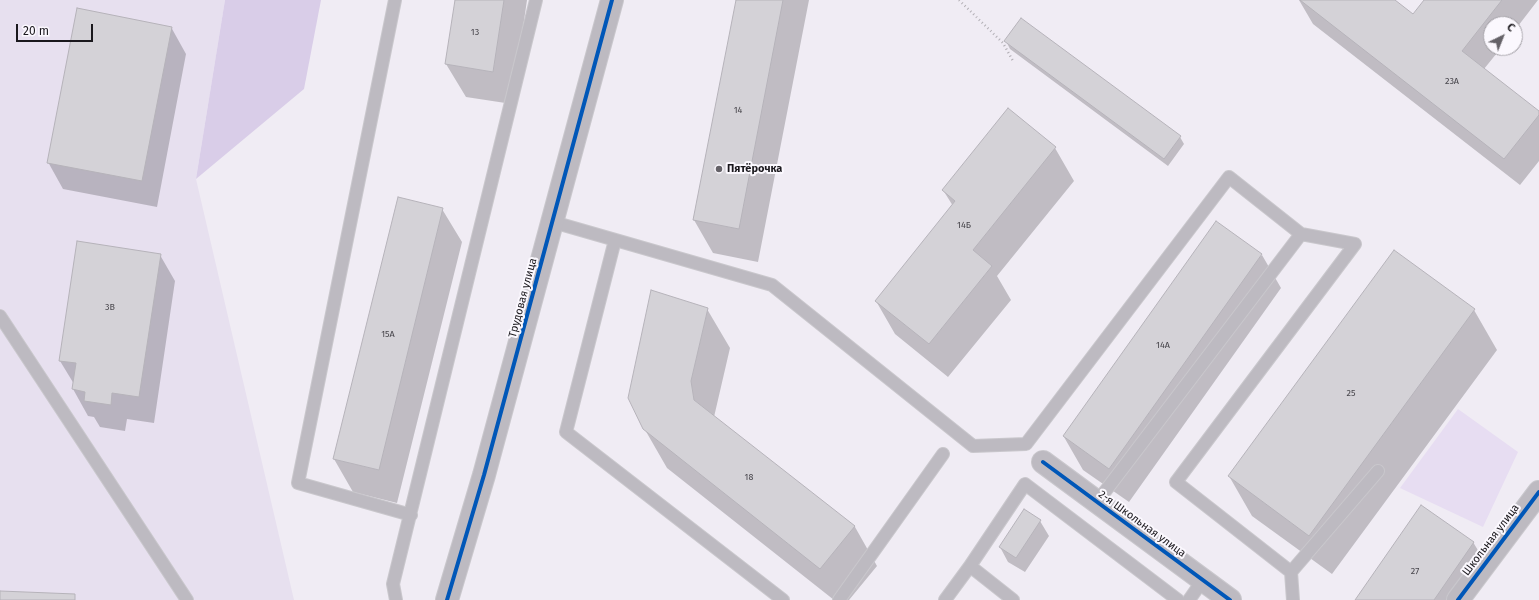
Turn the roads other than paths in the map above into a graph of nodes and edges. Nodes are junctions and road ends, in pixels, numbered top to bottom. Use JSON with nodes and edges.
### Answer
{"nodes":[{"id":1,"x":395,"y":0,"type":"edge"},
{"id":2,"x":536,"y":0,"type":"edge"},
{"id":3,"x":612,"y":0,"type":"edge"},
{"id":4,"x":553,"y":222,"type":"junction"},
{"id":5,"x":1301,"y":234,"type":"junction"},
{"id":6,"x":616,"y":240,"type":"junction"},
{"id":7,"x":0,"y":316,"type":"edge"},
{"id":8,"x":944,"y":454,"type":"dead end"},
{"id":9,"x":1043,"y":462,"type":"dead end"},
{"id":10,"x":1378,"y":471,"type":"dead end"},
{"id":11,"x":1539,"y":492,"type":"edge"},
{"id":12,"x":1097,"y":502,"type":"junction"},
{"id":13,"x":411,"y":515,"type":"junction"},
{"id":14,"x":970,"y":566,"type":"junction"},
{"id":15,"x":1292,"y":572,"type":"junction"},
{"id":16,"x":1203,"y":580,"type":"junction"},
{"id":17,"x":188,"y":600,"type":"edge"},
{"id":18,"x":396,"y":600,"type":"edge"},
{"id":19,"x":447,"y":600,"type":"edge"},
{"id":20,"x":783,"y":600,"type":"edge"},
{"id":21,"x":839,"y":600,"type":"edge"},
{"id":22,"x":945,"y":600,"type":"edge"},
{"id":23,"x":1013,"y":600,"type":"edge"},
{"id":24,"x":1178,"y":600,"type":"edge"},
{"id":25,"x":1189,"y":600,"type":"edge"},
{"id":26,"x":1230,"y":600,"type":"edge"},
{"id":27,"x":1293,"y":600,"type":"edge"},
{"id":28,"x":1458,"y":600,"type":"edge"}],
"edges":[{"from":1,"to":13,"type":"lane"},
{"from":2,"to":13,"type":"lane"},
{"from":3,"to":4,"type":"street","name":"Трудовая улица"},
{"from":4,"to":6,"type":"lane"},
{"from":4,"to":19,"type":"street","name":"Трудовая улица"},
{"from":5,"to":6,"type":"lane"},
{"from":5,"to":12,"type":"lane"},
{"from":5,"to":15,"type":"lane"},
{"from":6,"to":20,"type":"lane"},
{"from":7,"to":17,"type":"lane"},
{"from":8,"to":21,"type":"lane"},
{"from":9,"to":12,"type":"street","name":"2-я Школьная улица"},
{"from":10,"to":15,"type":"lane"},
{"from":11,"to":28,"type":"street","name":"Школьная улица"},
{"from":12,"to":16,"type":"street","name":"2-я Школьная улица"},
{"from":13,"to":18,"type":"lane"},
{"from":14,"to":22,"type":"lane"},
{"from":14,"to":23,"type":"lane"},
{"from":14,"to":24,"type":"lane"},
{"from":15,"to":27,"type":"lane"},
{"from":16,"to":25,"type":"lane"},
{"from":16,"to":26,"type":"street","name":"2-я Школьная улица"}]}
